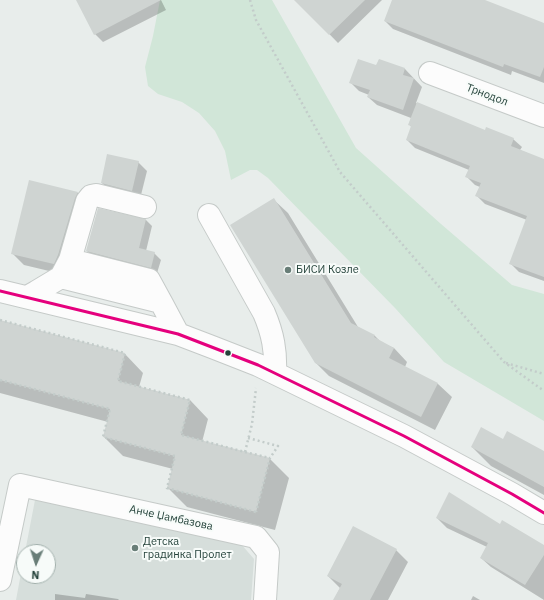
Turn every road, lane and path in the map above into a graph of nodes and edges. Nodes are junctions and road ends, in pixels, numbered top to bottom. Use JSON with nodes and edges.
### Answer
{"nodes":[{"id":1,"x":250,"y":0,"type":"edge"},
{"id":2,"x":430,"y":73,"type":"dead end"},
{"id":3,"x":544,"y":116,"type":"edge"},
{"id":4,"x":145,"y":207,"type":"dead end"},
{"id":5,"x":209,"y":215,"type":"dead end"},
{"id":6,"x":65,"y":269,"type":"junction"},
{"id":7,"x":0,"y":291,"type":"edge"},
{"id":8,"x":27,"y":297,"type":"junction"},
{"id":9,"x":0,"y":320,"type":"edge"},
{"id":10,"x":178,"y":334,"type":"junction"},
{"id":11,"x":504,"y":362,"type":"junction"},
{"id":12,"x":266,"y":369,"type":"junction"},
{"id":13,"x":544,"y":374,"type":"edge"},
{"id":14,"x":0,"y":380,"type":"edge"},
{"id":15,"x":544,"y":391,"type":"edge"},
{"id":16,"x":248,"y":438,"type":"junction"},
{"id":17,"x":245,"y":452,"type":"junction"},
{"id":18,"x":270,"y":458,"type":"junction"},
{"id":19,"x":20,"y":485,"type":"junction"},
{"id":20,"x":0,"y":492,"type":"edge"},
{"id":21,"x":544,"y":513,"type":"edge"},
{"id":22,"x":0,"y":580,"type":"edge"},
{"id":23,"x":265,"y":600,"type":"edge"}],
"edges":[{"from":1,"to":11,"type":"path"},
{"from":2,"to":3,"type":"street","name":"Трнодол"},
{"from":4,"to":6,"type":"street"},
{"from":5,"to":12,"type":"street"},
{"from":6,"to":8,"type":"street"},
{"from":6,"to":10,"type":"street"},
{"from":7,"to":8,"type":"street"},
{"from":8,"to":10,"type":"street"},
{"from":9,"to":17,"type":"path"},
{"from":10,"to":12,"type":"street"},
{"from":11,"to":13,"type":"path"},
{"from":11,"to":15,"type":"path"},
{"from":12,"to":16,"type":"path"},
{"from":12,"to":21,"type":"street"},
{"from":14,"to":18,"type":"path"},
{"from":16,"to":17,"type":"path"},
{"from":16,"to":18,"type":"path"},
{"from":17,"to":18,"type":"path"},
{"from":19,"to":20,"type":"street"},
{"from":19,"to":22,"type":"street"},
{"from":19,"to":23,"type":"street","name":"Анче Џамбазова"}]}
